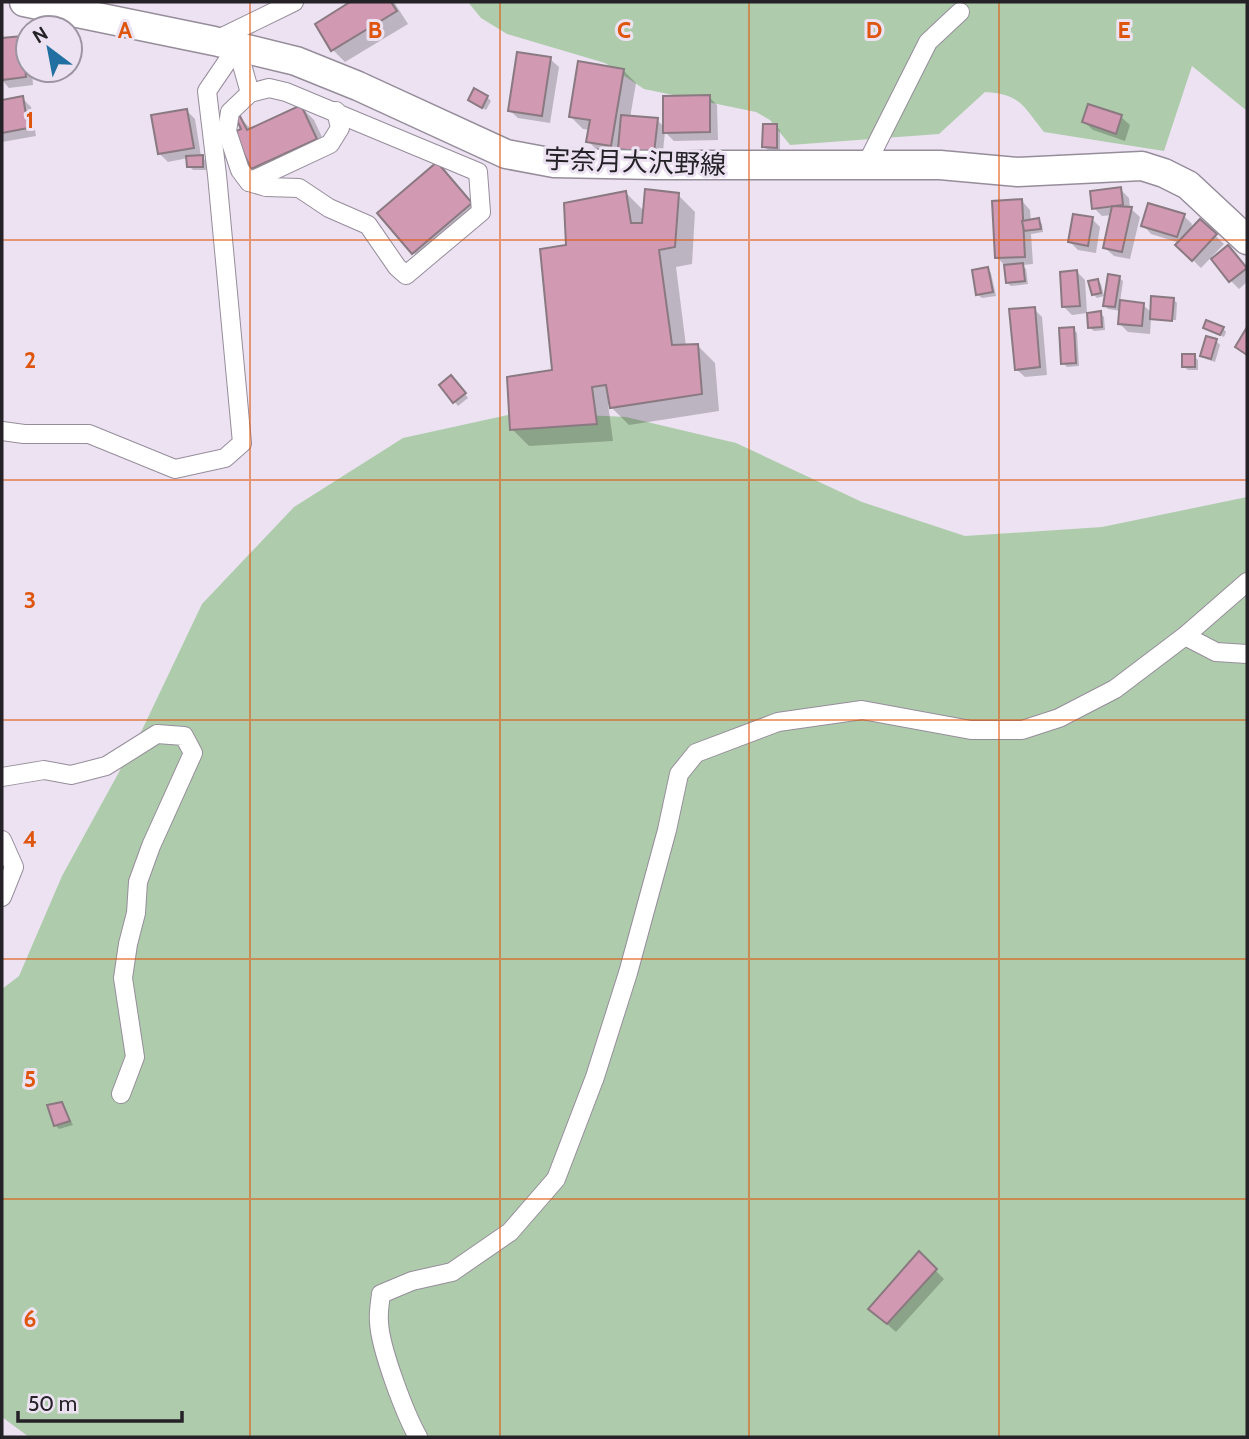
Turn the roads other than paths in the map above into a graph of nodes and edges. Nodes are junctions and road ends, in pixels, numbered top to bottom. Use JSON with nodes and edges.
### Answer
{"nodes":[{"id":1,"x":24,"y":2,"type":"edge"},
{"id":2,"x":294,"y":2,"type":"edge"},
{"id":3,"x":960,"y":12,"type":"dead end"},
{"id":4,"x":225,"y":44,"type":"junction"},
{"id":5,"x":250,"y":93,"type":"junction"},
{"id":6,"x":336,"y":111,"type":"junction"},
{"id":7,"x":866,"y":165,"type":"junction"},
{"id":8,"x":248,"y":182,"type":"junction"},
{"id":9,"x":1247,"y":240,"type":"edge"},
{"id":10,"x":2,"y":431,"type":"edge"},
{"id":11,"x":1247,"y":582,"type":"edge"},
{"id":12,"x":1185,"y":636,"type":"junction"},
{"id":13,"x":1247,"y":654,"type":"edge"},
{"id":14,"x":2,"y":777,"type":"edge"},
{"id":15,"x":2,"y":840,"type":"edge"},
{"id":16,"x":2,"y":897,"type":"edge"},
{"id":17,"x":121,"y":1094,"type":"dead end"},
{"id":18,"x":418,"y":1437,"type":"edge"}],
"edges":[{"from":1,"to":4,"type":"main road","name":"宇奈月大沢野線"},
{"from":2,"to":4,"type":"street"},
{"from":3,"to":7,"type":"street"},
{"from":4,"to":5,"type":"street"},
{"from":4,"to":7,"type":"main road","name":"宇奈月大沢野線"},
{"from":4,"to":10,"type":"street"},
{"from":5,"to":6,"type":"street"},
{"from":5,"to":8,"type":"street"},
{"from":6,"to":8,"type":"street"},
{"from":6,"to":8,"type":"street"},
{"from":7,"to":9,"type":"main road","name":"宇奈月大沢野線"},
{"from":11,"to":12,"type":"street"},
{"from":12,"to":13,"type":"street"},
{"from":12,"to":18,"type":"street"},
{"from":14,"to":17,"type":"street"},
{"from":15,"to":16,"type":"street"}]}
